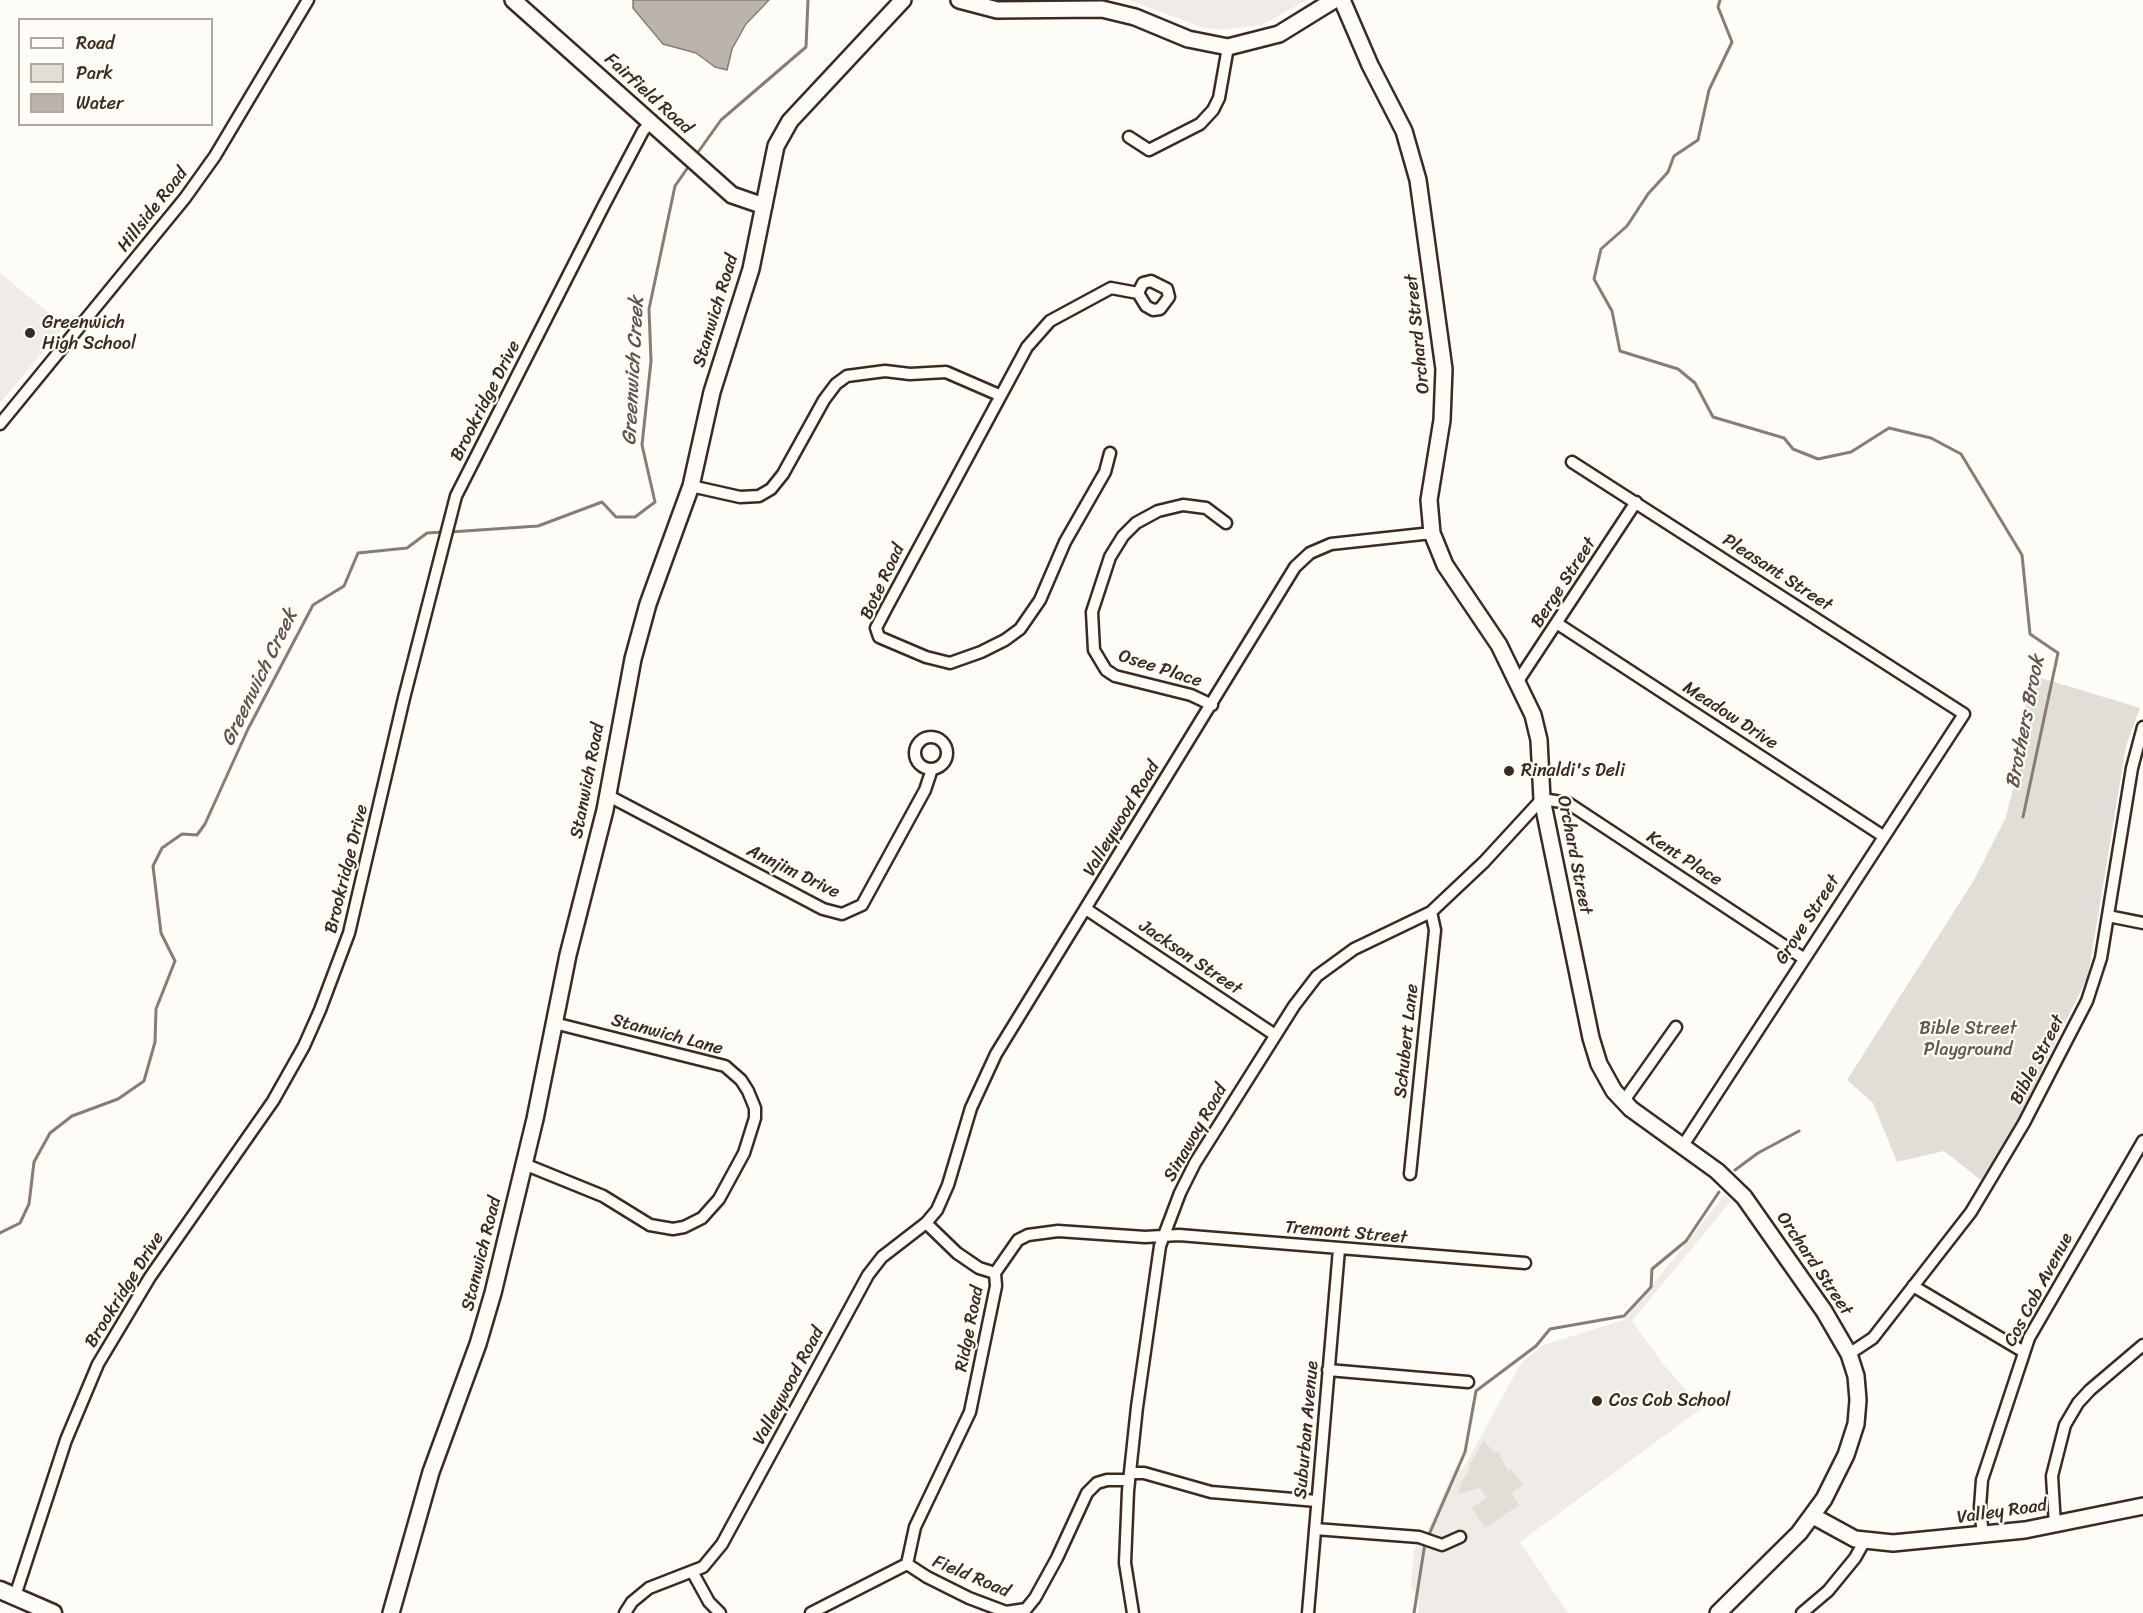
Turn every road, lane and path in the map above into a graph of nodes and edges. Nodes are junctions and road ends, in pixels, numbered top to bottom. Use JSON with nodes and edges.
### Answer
{"nodes":[{"id":1,"x":308,"y":0,"type":"edge"},
{"id":2,"x":513,"y":0,"type":"edge"},
{"id":3,"x":903,"y":0,"type":"edge"},
{"id":4,"x":959,"y":0,"type":"edge"},
{"id":5,"x":1334,"y":0,"type":"edge"},
{"id":6,"x":1342,"y":0,"type":"edge"},
{"id":7,"x":1228,"y":47,"type":"junction"},
{"id":8,"x":651,"y":122,"type":"junction"},
{"id":9,"x":1129,"y":137,"type":"dead end"},
{"id":10,"x":764,"y":206,"type":"junction"},
{"id":11,"x":1138,"y":293,"type":"dead end"},
{"id":12,"x":999,"y":395,"type":"junction"},
{"id":13,"x":0,"y":424,"type":"edge"},
{"id":14,"x":1110,"y":453,"type":"dead end"},
{"id":15,"x":1572,"y":462,"type":"dead end"},
{"id":16,"x":691,"y":486,"type":"junction"},
{"id":17,"x":1636,"y":502,"type":"junction"},
{"id":18,"x":1226,"y":523,"type":"dead end"},
{"id":19,"x":1432,"y":533,"type":"junction"},
{"id":20,"x":1558,"y":624,"type":"junction"},
{"id":21,"x":1518,"y":681,"type":"junction"},
{"id":22,"x":1212,"y":705,"type":"junction"},
{"id":23,"x":1964,"y":714,"type":"joint"},
{"id":24,"x":2143,"y":727,"type":"edge"},
{"id":25,"x":932,"y":769,"type":"dead end"},
{"id":26,"x":607,"y":795,"type":"junction"},
{"id":27,"x":1542,"y":799,"type":"junction"},
{"id":28,"x":1883,"y":836,"type":"junction"},
{"id":29,"x":1086,"y":909,"type":"junction"},
{"id":30,"x":1431,"y":912,"type":"junction"},
{"id":31,"x":2108,"y":916,"type":"junction"},
{"id":32,"x":2143,"y":923,"type":"edge"},
{"id":33,"x":1803,"y":958,"type":"junction"},
{"id":34,"x":554,"y":1023,"type":"junction"},
{"id":35,"x":1676,"y":1027,"type":"dead end"},
{"id":36,"x":1275,"y":1035,"type":"junction"},
{"id":37,"x":1623,"y":1102,"type":"junction"},
{"id":38,"x":2143,"y":1141,"type":"edge"},
{"id":39,"x":1682,"y":1147,"type":"junction"},
{"id":40,"x":524,"y":1164,"type":"junction"},
{"id":41,"x":1410,"y":1174,"type":"dead end"},
{"id":42,"x":926,"y":1223,"type":"junction"},
{"id":43,"x":1164,"y":1236,"type":"junction"},
{"id":44,"x":1339,"y":1249,"type":"junction"},
{"id":45,"x":1525,"y":1263,"type":"dead end"},
{"id":46,"x":995,"y":1273,"type":"junction"},
{"id":47,"x":1913,"y":1286,"type":"junction"},
{"id":48,"x":2143,"y":1345,"type":"edge"},
{"id":49,"x":2024,"y":1352,"type":"junction"},
{"id":50,"x":1849,"y":1354,"type":"junction"},
{"id":51,"x":1328,"y":1370,"type":"junction"},
{"id":52,"x":1468,"y":1383,"type":"dead end"},
{"id":53,"x":1130,"y":1477,"type":"junction"},
{"id":54,"x":1317,"y":1501,"type":"junction"},
{"id":55,"x":2143,"y":1506,"type":"edge"},
{"id":56,"x":1814,"y":1516,"type":"junction"},
{"id":57,"x":2055,"y":1525,"type":"junction"},
{"id":58,"x":1315,"y":1529,"type":"junction"},
{"id":59,"x":1983,"y":1536,"type":"junction"},
{"id":60,"x":1460,"y":1537,"type":"dead end"},
{"id":61,"x":1864,"y":1542,"type":"junction"},
{"id":62,"x":907,"y":1564,"type":"junction"},
{"id":63,"x":693,"y":1573,"type":"junction"},
{"id":64,"x":8,"y":1593,"type":"edge"},
{"id":65,"x":52,"y":1613,"type":"edge"},
{"id":66,"x":391,"y":1613,"type":"edge"},
{"id":67,"x":625,"y":1613,"type":"edge"},
{"id":68,"x":720,"y":1613,"type":"edge"},
{"id":69,"x":811,"y":1613,"type":"edge"},
{"id":70,"x":1133,"y":1613,"type":"edge"},
{"id":71,"x":1308,"y":1613,"type":"edge"},
{"id":72,"x":1718,"y":1613,"type":"edge"},
{"id":73,"x":1802,"y":1613,"type":"edge"}],
"edges":[{"from":1,"to":13,"type":"street","name":"Hillside Road"},
{"from":2,"to":8,"type":"street","name":"Fairfield Road"},
{"from":3,"to":10,"type":"street","name":"Stanwich Road"},
{"from":4,"to":7,"type":"street"},
{"from":5,"to":7,"type":"street"},
{"from":6,"to":19,"type":"street","name":"Orchard Street"},
{"from":7,"to":9,"type":"street"},
{"from":8,"to":10,"type":"street","name":"Fairfield Road"},
{"from":8,"to":64,"type":"street","name":"Brookridge Drive"},
{"from":10,"to":16,"type":"street","name":"Stanwich Road"},
{"from":11,"to":12,"type":"street","name":"Bote Road"},
{"from":12,"to":14,"type":"street","name":"Bote Road"},
{"from":12,"to":16,"type":"street"},
{"from":15,"to":17,"type":"street","name":"Pleasant Street"},
{"from":16,"to":26,"type":"street","name":"Stanwich Road"},
{"from":17,"to":20,"type":"street","name":"Berge Street"},
{"from":17,"to":23,"type":"street","name":"Pleasant Street"},
{"from":18,"to":22,"type":"street","name":"Osee Place"},
{"from":19,"to":21,"type":"street","name":"Orchard Street"},
{"from":19,"to":22,"type":"street","name":"Valleywood Road"},
{"from":20,"to":21,"type":"street","name":"Berge Street"},
{"from":20,"to":28,"type":"street","name":"Meadow Drive"},
{"from":21,"to":27,"type":"street","name":"Orchard Street"},
{"from":22,"to":29,"type":"street","name":"Valleywood Road"},
{"from":23,"to":28,"type":"street","name":"Grove Street"},
{"from":24,"to":31,"type":"street","name":"Bible Street"},
{"from":25,"to":26,"type":"street","name":"Annjim Drive"},
{"from":26,"to":34,"type":"street","name":"Stanwich Road"},
{"from":27,"to":30,"type":"street","name":"Sinawoy Road"},
{"from":27,"to":33,"type":"street","name":"Kent Place"},
{"from":27,"to":37,"type":"street","name":"Orchard Street"},
{"from":28,"to":33,"type":"street","name":"Grove Street"},
{"from":29,"to":36,"type":"street","name":"Jackson Street"},
{"from":29,"to":42,"type":"street","name":"Valleywood Road"},
{"from":30,"to":36,"type":"street","name":"Sinawoy Road"},
{"from":30,"to":41,"type":"street","name":"Schubert Lane"},
{"from":31,"to":32,"type":"street"},
{"from":31,"to":47,"type":"street","name":"Bible Street"},
{"from":33,"to":39,"type":"street","name":"Grove Street"},
{"from":34,"to":40,"type":"street","name":"Stanwich Road"},
{"from":34,"to":40,"type":"street","name":"Stanwich Lane"},
{"from":35,"to":37,"type":"street"},
{"from":36,"to":43,"type":"street","name":"Sinawoy Road"},
{"from":37,"to":39,"type":"street","name":"Orchard Street"},
{"from":38,"to":49,"type":"street","name":"Cos Cob Avenue"},
{"from":39,"to":50,"type":"street","name":"Orchard Street"},
{"from":40,"to":66,"type":"street","name":"Stanwich Road"},
{"from":42,"to":46,"type":"street"},
{"from":42,"to":63,"type":"street","name":"Valleywood Road"},
{"from":43,"to":44,"type":"street","name":"Tremont Street"},
{"from":43,"to":46,"type":"street","name":"Ridge Road"},
{"from":43,"to":53,"type":"street","name":"Sinawoy Road"},
{"from":44,"to":45,"type":"street","name":"Tremont Street"},
{"from":44,"to":51,"type":"street","name":"Suburban Avenue"},
{"from":46,"to":62,"type":"street","name":"Ridge Road"},
{"from":47,"to":49,"type":"street"},
{"from":47,"to":50,"type":"street","name":"Bible Street"},
{"from":48,"to":57,"type":"street"},
{"from":49,"to":59,"type":"street","name":"Cos Cob Avenue"},
{"from":50,"to":56,"type":"street","name":"Orchard Street"},
{"from":51,"to":52,"type":"street"},
{"from":51,"to":54,"type":"street","name":"Suburban Avenue"},
{"from":53,"to":54,"type":"street"},
{"from":53,"to":62,"type":"street","name":"Field Road"},
{"from":53,"to":70,"type":"street","name":"Sinawoy Road"},
{"from":54,"to":58,"type":"street","name":"Suburban Avenue"},
{"from":55,"to":57,"type":"street","name":"Valley Road"},
{"from":56,"to":61,"type":"street","name":"Valley Road"},
{"from":56,"to":72,"type":"street","name":"Orchard Street"},
{"from":57,"to":59,"type":"street","name":"Valley Road"},
{"from":58,"to":60,"type":"street"},
{"from":58,"to":71,"type":"street","name":"Suburban Avenue"},
{"from":59,"to":61,"type":"street","name":"Valley Road"},
{"from":61,"to":73,"type":"street"},
{"from":62,"to":69,"type":"street","name":"Field Road"},
{"from":63,"to":67,"type":"street","name":"Valleywood Road"},
{"from":63,"to":68,"type":"street"},
{"from":64,"to":65,"type":"main road"}]}
